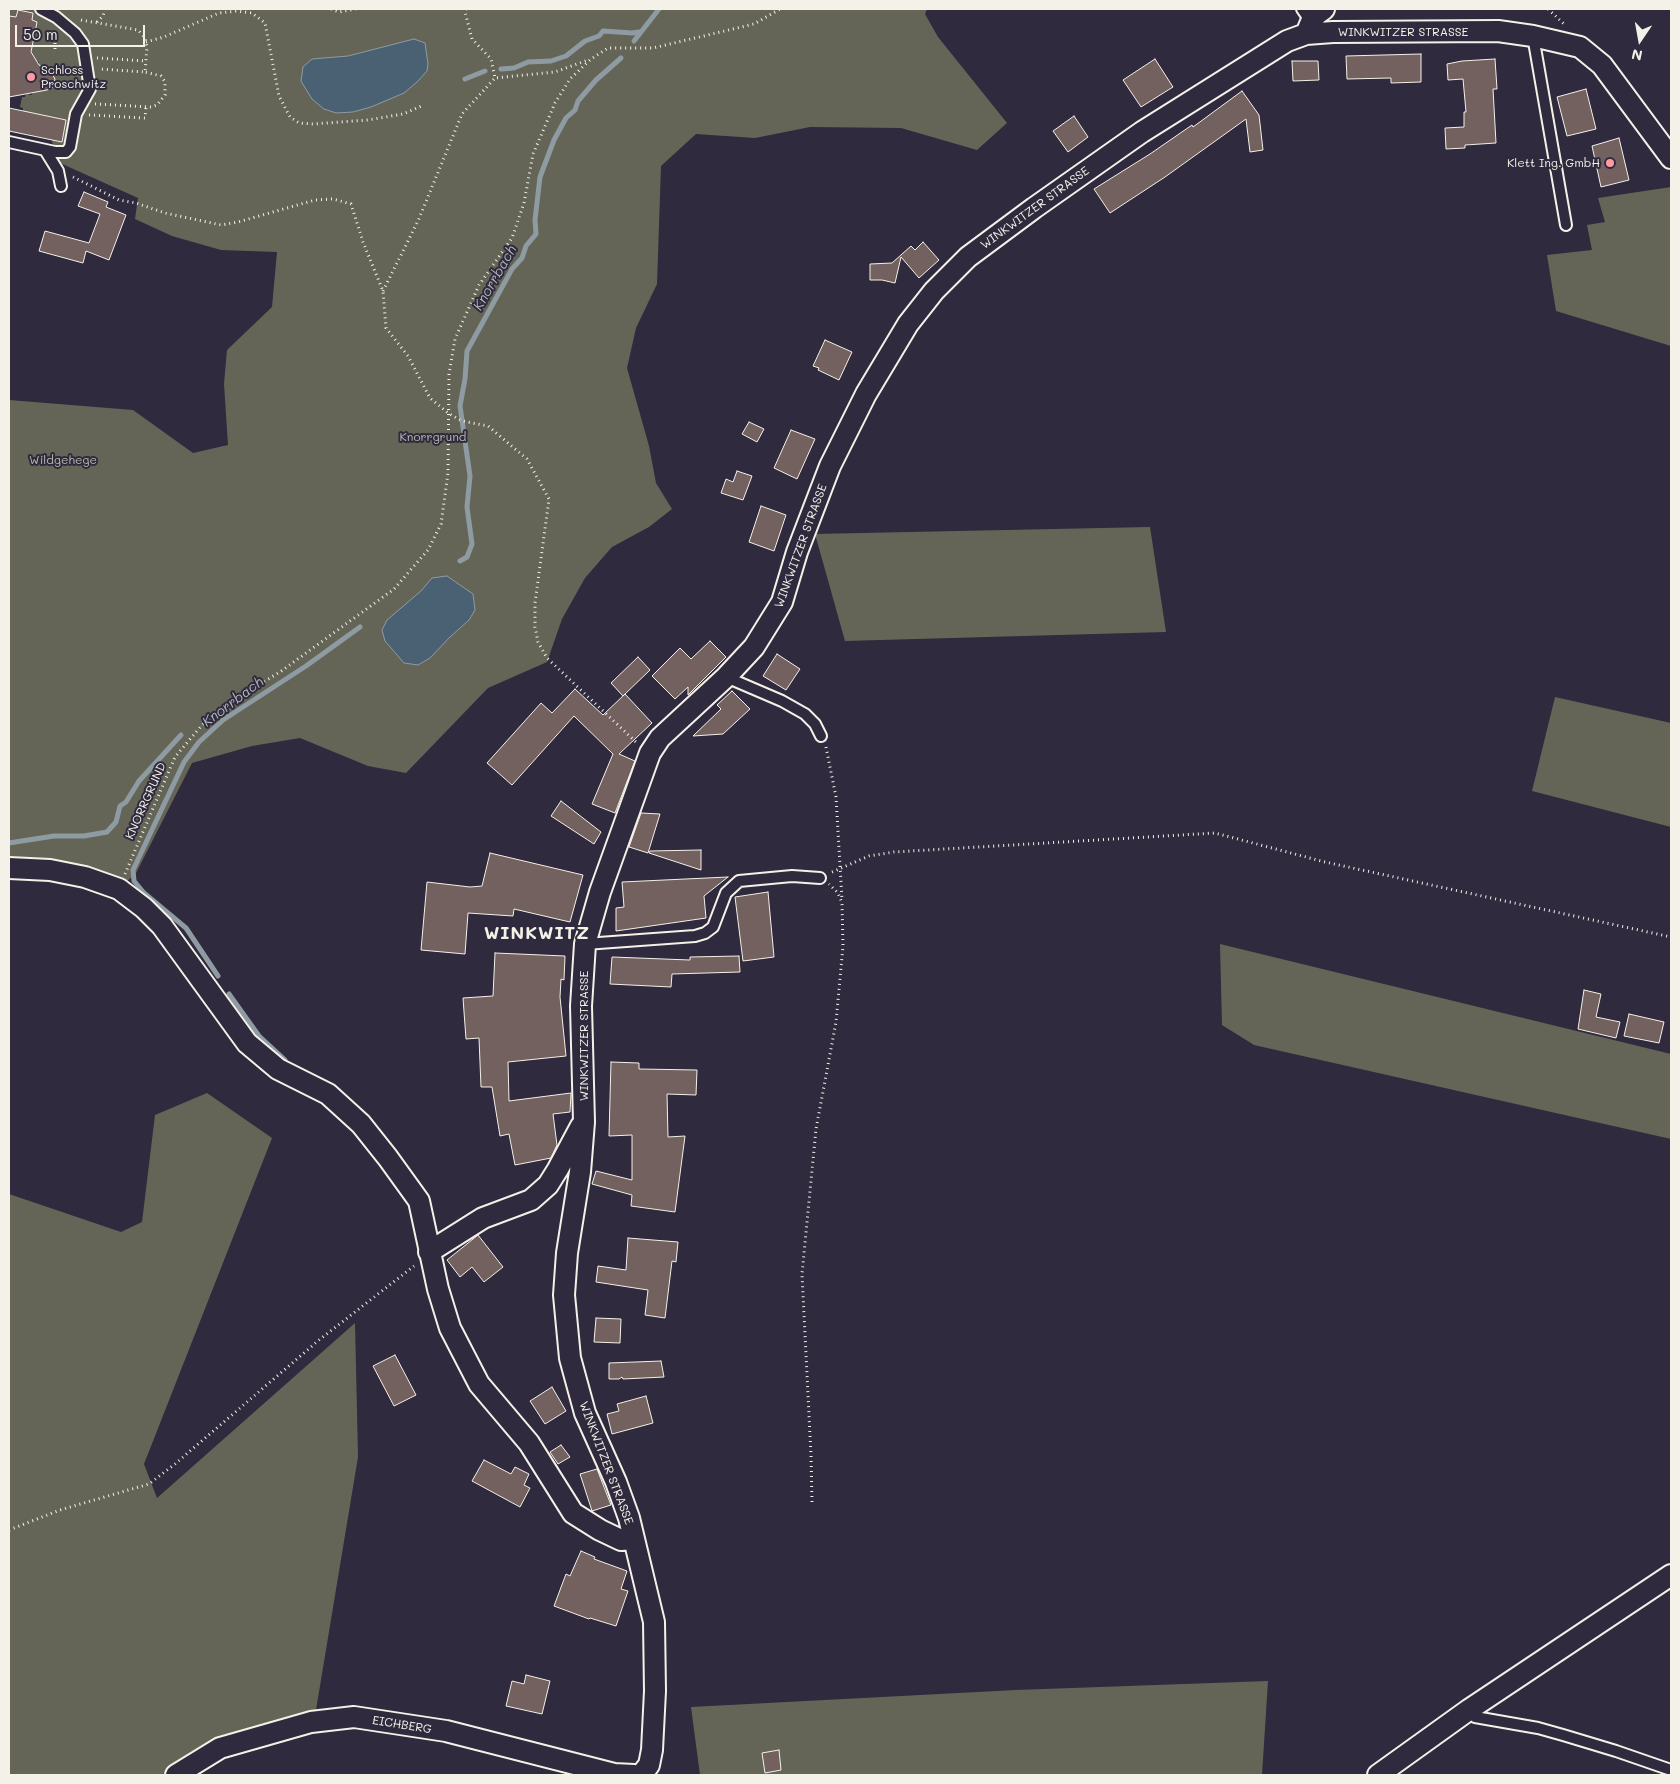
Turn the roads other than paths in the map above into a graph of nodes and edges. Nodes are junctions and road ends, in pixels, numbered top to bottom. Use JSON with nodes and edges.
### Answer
{"nodes":[{"id":1,"x":41,"y":9,"type":"edge"},
{"id":2,"x":1311,"y":18,"type":"edge"},
{"id":3,"x":1533,"y":36,"type":"junction"},
{"id":4,"x":9,"y":142,"type":"edge"},
{"id":5,"x":45,"y":150,"type":"junction"},
{"id":6,"x":1671,"y":158,"type":"edge"},
{"id":7,"x":61,"y":186,"type":"dead end"},
{"id":8,"x":1566,"y":225,"type":"dead end"},
{"id":9,"x":726,"y":677,"type":"junction"},
{"id":10,"x":821,"y":736,"type":"road end"},
{"id":11,"x":9,"y":868,"type":"edge"},
{"id":12,"x":820,"y":878,"type":"road end"},
{"id":13,"x":584,"y":944,"type":"junction"},
{"id":14,"x":584,"y":1122,"type":"junction"},
{"id":15,"x":429,"y":1252,"type":"junction"},
{"id":16,"x":634,"y":1539,"type":"junction"},
{"id":17,"x":1671,"y":1575,"type":"edge"},
{"id":18,"x":1470,"y":1709,"type":"junction"},
{"id":19,"x":1671,"y":1770,"type":"edge"},
{"id":20,"x":176,"y":1775,"type":"edge"},
{"id":21,"x":634,"y":1775,"type":"edge"},
{"id":22,"x":641,"y":1775,"type":"edge"},
{"id":23,"x":1378,"y":1775,"type":"edge"}],
"edges":[{"from":1,"to":5,"type":"lane"},
{"from":2,"to":3,"type":"street","name":"WINKWITZER STRASSE"},
{"from":2,"to":9,"type":"street","name":"WINKWITZER STRASSE"},
{"from":3,"to":6,"type":"street","name":"WINKWITZER STRASSE"},
{"from":3,"to":8,"type":"lane"},
{"from":4,"to":5,"type":"lane"},
{"from":5,"to":7,"type":"lane"},
{"from":9,"to":10,"type":"lane"},
{"from":9,"to":13,"type":"street","name":"WINKWITZER STRASSE"},
{"from":11,"to":15,"type":"street"},
{"from":12,"to":13,"type":"lane"},
{"from":13,"to":14,"type":"street","name":"WINKWITZER STRASSE"},
{"from":14,"to":15,"type":"street"},
{"from":14,"to":16,"type":"street","name":"WINKWITZER STRASSE"},
{"from":15,"to":16,"type":"street"},
{"from":16,"to":22,"type":"street","name":"WINKWITZER STRASSE"},
{"from":17,"to":18,"type":"street"},
{"from":18,"to":19,"type":"lane"},
{"from":18,"to":23,"type":"street"},
{"from":20,"to":21,"type":"street","name":"EICHBERG"}]}
